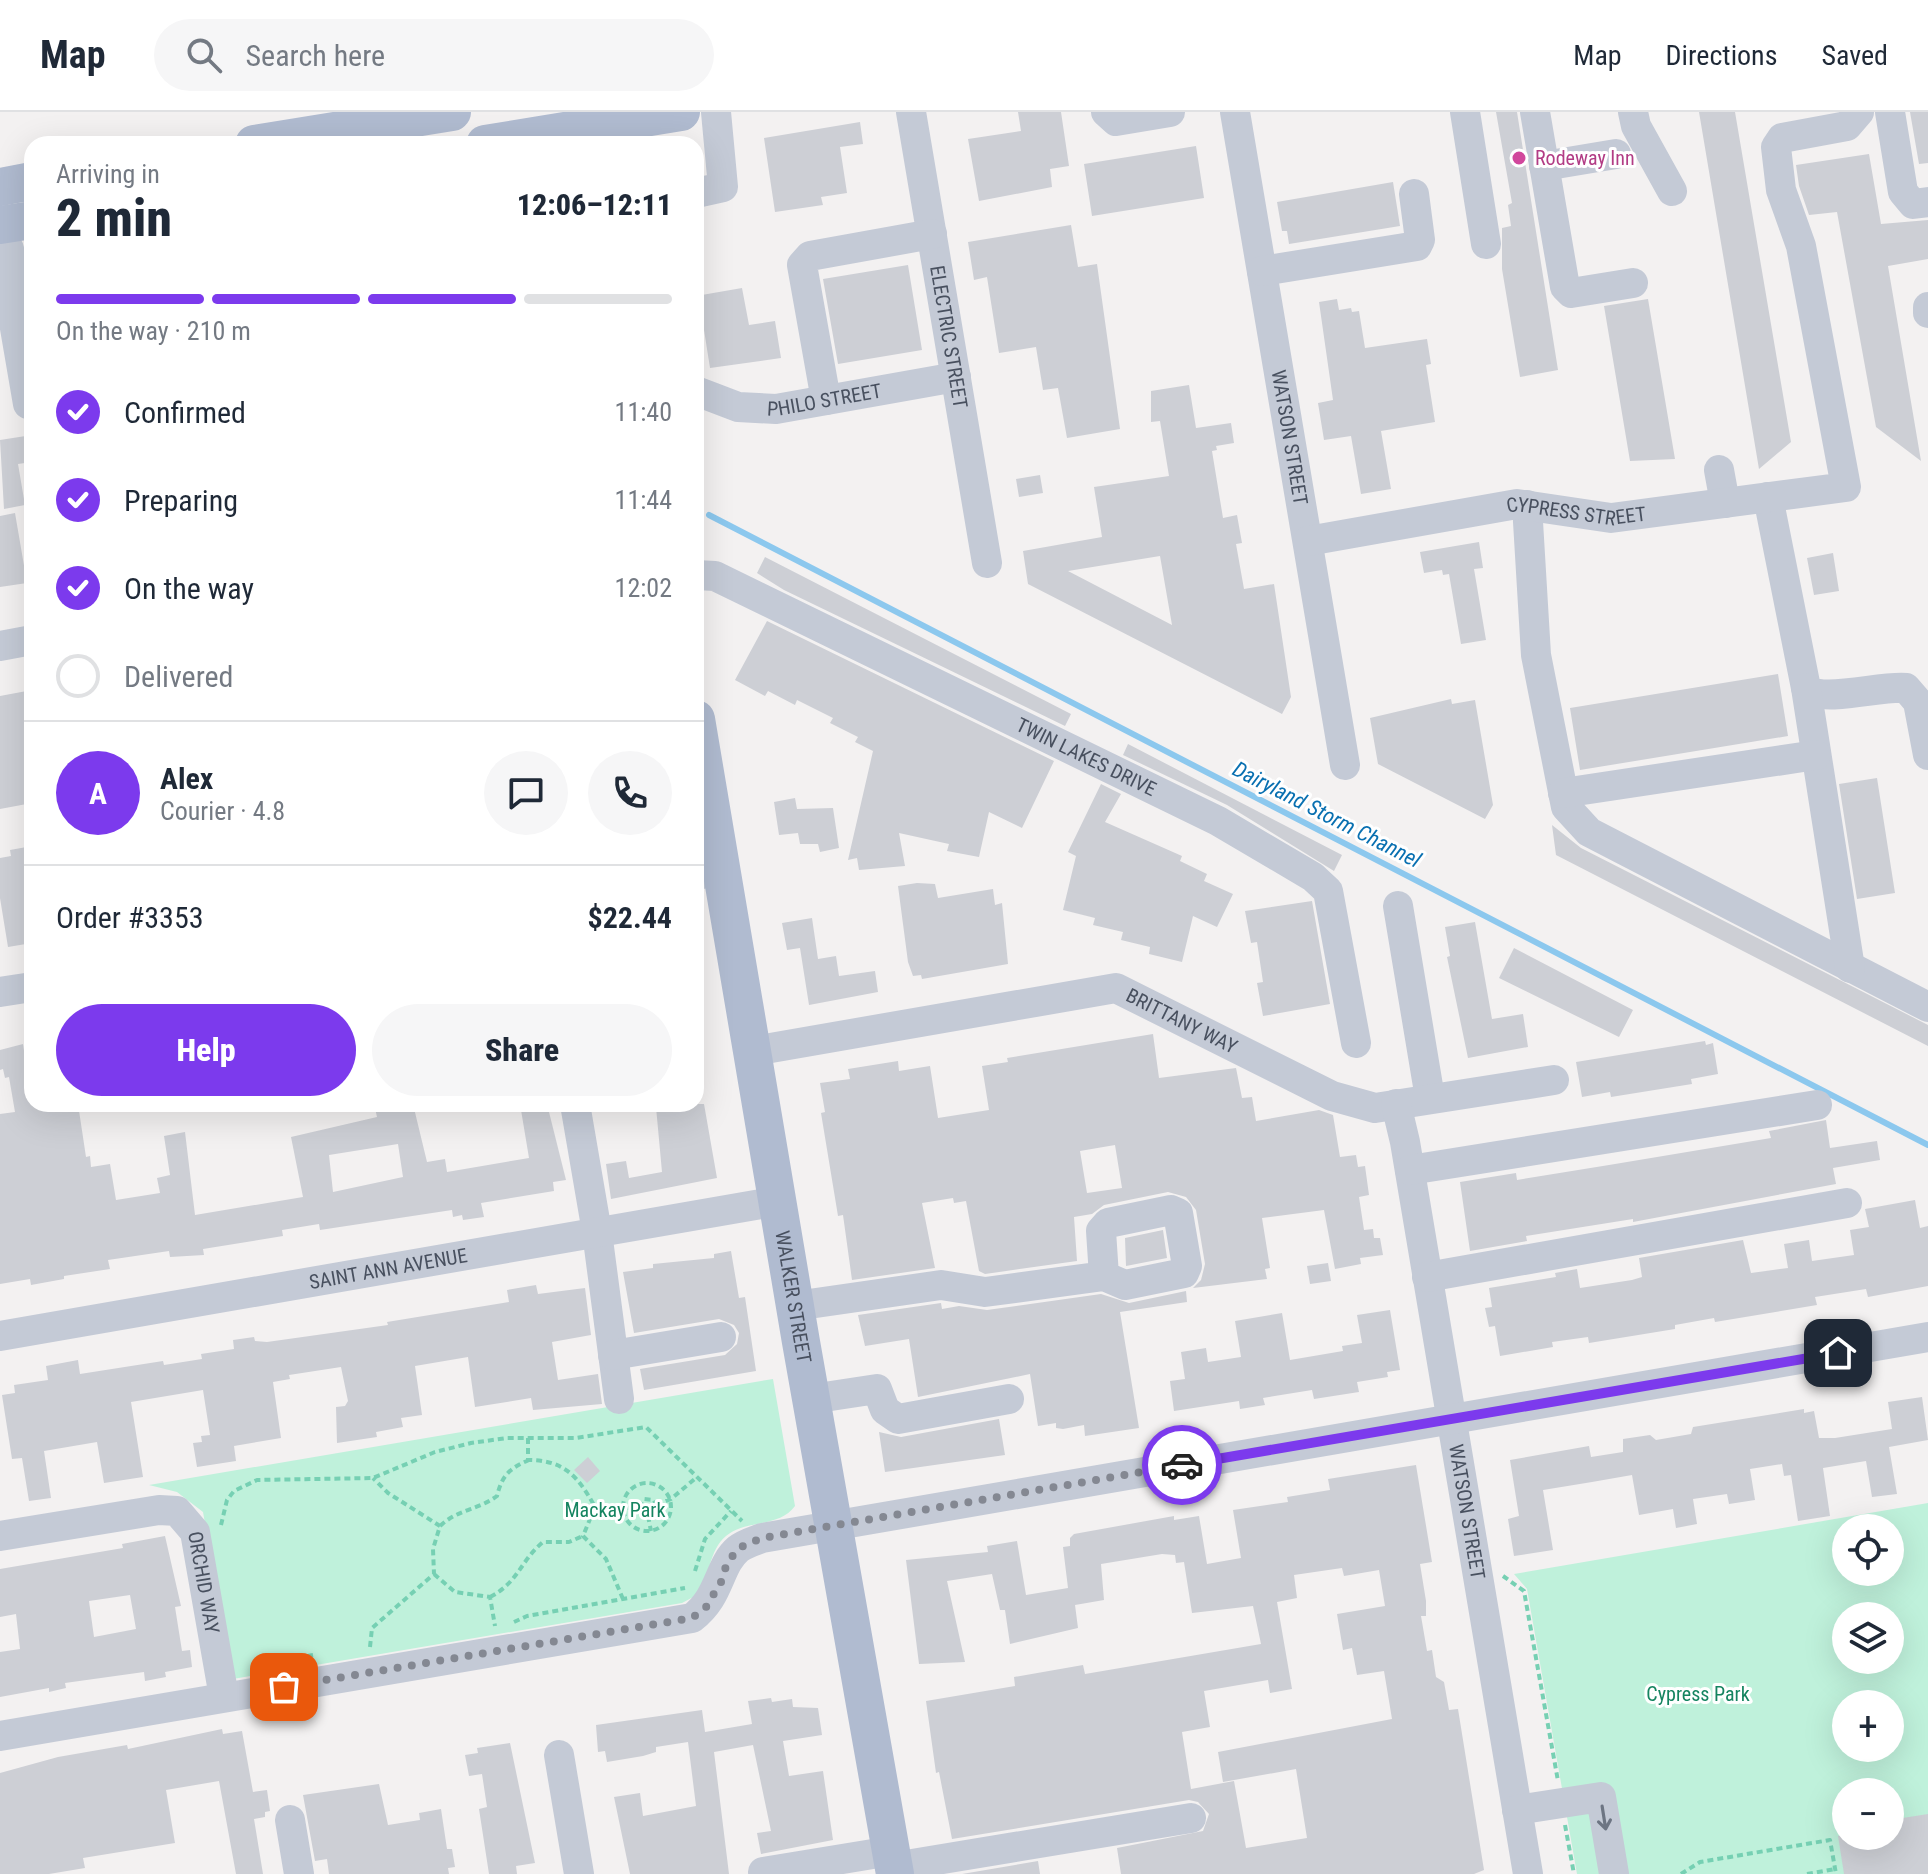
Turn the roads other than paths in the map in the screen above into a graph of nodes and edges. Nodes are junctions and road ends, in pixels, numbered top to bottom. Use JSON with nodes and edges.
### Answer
{"nodes":[{"id":1,"x":452,"y":112,"type":"edge"},
{"id":2,"x":681,"y":112,"type":"edge"},
{"id":3,"x":716,"y":112,"type":"edge"},
{"id":4,"x":911,"y":112,"type":"edge"},
{"id":5,"x":1106,"y":112,"type":"edge"},
{"id":6,"x":1170,"y":112,"type":"edge"},
{"id":7,"x":1235,"y":112,"type":"edge"},
{"id":8,"x":1465,"y":112,"type":"edge"},
{"id":9,"x":1535,"y":112,"type":"edge"},
{"id":10,"x":1633,"y":112,"type":"edge"},
{"id":11,"x":1859,"y":112,"type":"edge"},
{"id":12,"x":1890,"y":112,"type":"edge"},
{"id":13,"x":603,"y":127,"type":"edge"},
{"id":14,"x":304,"y":136,"type":"edge"},
{"id":15,"x":541,"y":136,"type":"edge"},
{"id":16,"x":1616,"y":154,"type":"dead end"},
{"id":17,"x":1544,"y":166,"type":"junction"},
{"id":18,"x":24,"y":182,"type":"edge"},
{"id":19,"x":0,"y":187,"type":"edge"},
{"id":20,"x":704,"y":191,"type":"edge"},
{"id":21,"x":1672,"y":191,"type":"dead end"},
{"id":22,"x":1414,"y":194,"type":"dead end"},
{"id":23,"x":1928,"y":202,"type":"edge"},
{"id":24,"x":24,"y":221,"type":"edge"},
{"id":25,"x":0,"y":225,"type":"edge"},
{"id":26,"x":932,"y":234,"type":"junction"},
{"id":27,"x":0,"y":243,"type":"edge"},
{"id":28,"x":1486,"y":244,"type":"dead end"},
{"id":29,"x":1262,"y":271,"type":"junction"},
{"id":30,"x":1633,"y":283,"type":"dead end"},
{"id":31,"x":5,"y":291,"type":"edge"},
{"id":32,"x":956,"y":377,"type":"junction"},
{"id":33,"x":24,"y":384,"type":"edge"},
{"id":34,"x":704,"y":394,"type":"edge"},
{"id":35,"x":826,"y":400,"type":"junction"},
{"id":36,"x":1719,"y":470,"type":"dead end"},
{"id":37,"x":1768,"y":497,"type":"junction"},
{"id":38,"x":1725,"y":503,"type":"junction"},
{"id":39,"x":1527,"y":505,"type":"junction"},
{"id":40,"x":1308,"y":541,"type":"junction"},
{"id":41,"x":987,"y":563,"type":"dead end"},
{"id":42,"x":704,"y":575,"type":"edge"},
{"id":43,"x":24,"y":642,"type":"edge"},
{"id":44,"x":0,"y":646,"type":"edge"},
{"id":45,"x":1806,"y":688,"type":"junction"},
{"id":46,"x":1816,"y":755,"type":"junction"},
{"id":47,"x":1928,"y":755,"type":"edge"},
{"id":48,"x":1345,"y":765,"type":"dead end"},
{"id":49,"x":1563,"y":793,"type":"junction"},
{"id":50,"x":704,"y":814,"type":"edge"},
{"id":51,"x":709,"y":873,"type":"edge"},
{"id":52,"x":1398,"y":906,"type":"dead end"},
{"id":53,"x":1850,"y":968,"type":"junction"},
{"id":54,"x":24,"y":988,"type":"edge"},
{"id":55,"x":0,"y":992,"type":"edge"},
{"id":56,"x":1928,"y":1007,"type":"edge"},
{"id":57,"x":1356,"y":1043,"type":"dead end"},
{"id":58,"x":753,"y":1051,"type":"junction"},
{"id":59,"x":1554,"y":1080,"type":"dead end"},
{"id":60,"x":1430,"y":1098,"type":"junction"},
{"id":61,"x":1396,"y":1104,"type":"junction"},
{"id":62,"x":1817,"y":1105,"type":"dead end"},
{"id":63,"x":576,"y":1112,"type":"edge"},
{"id":64,"x":1410,"y":1170,"type":"junction"},
{"id":65,"x":778,"y":1201,"type":"junction"},
{"id":66,"x":1847,"y":1203,"type":"dead end"},
{"id":67,"x":597,"y":1232,"type":"junction"},
{"id":68,"x":1104,"y":1276,"type":"dead end"},
{"id":69,"x":1427,"y":1277,"type":"junction"},
{"id":70,"x":795,"y":1306,"type":"junction"},
{"id":71,"x":0,"y":1336,"type":"edge"},
{"id":72,"x":721,"y":1337,"type":"dead end"},
{"id":73,"x":1928,"y":1337,"type":"edge"},
{"id":74,"x":613,"y":1355,"type":"junction"},
{"id":75,"x":619,"y":1399,"type":"dead end"},
{"id":76,"x":811,"y":1399,"type":"junction"},
{"id":77,"x":1009,"y":1399,"type":"dead end"},
{"id":78,"x":1450,"y":1418,"type":"junction"},
{"id":79,"x":834,"y":1526,"type":"junction"},
{"id":80,"x":0,"y":1536,"type":"edge"},
{"id":81,"x":224,"y":1697,"type":"junction"},
{"id":82,"x":0,"y":1736,"type":"edge"},
{"id":83,"x":559,"y":1755,"type":"dead end"},
{"id":84,"x":1517,"y":1810,"type":"junction"},
{"id":85,"x":1191,"y":1818,"type":"dead end"},
{"id":86,"x":290,"y":1820,"type":"dead end"},
{"id":87,"x":894,"y":1864,"type":"edge"},
{"id":88,"x":763,"y":1872,"type":"edge"},
{"id":89,"x":299,"y":1874,"type":"edge"},
{"id":90,"x":579,"y":1874,"type":"edge"},
{"id":91,"x":1528,"y":1874,"type":"edge"},
{"id":92,"x":1614,"y":1874,"type":"edge"}],
"edges":[{"from":1,"to":14,"type":"main road"},
{"from":2,"to":13,"type":"main road"},
{"from":3,"to":20,"type":"street"},
{"from":4,"to":26,"type":"street","name":"ELECTRIC STREET"},
{"from":5,"to":6,"type":"street"},
{"from":7,"to":29,"type":"street","name":"WATSON STREET"},
{"from":8,"to":28,"type":"street"},
{"from":9,"to":17,"type":"street"},
{"from":10,"to":21,"type":"street"},
{"from":11,"to":37,"type":"street","name":"CYPRESS STREET"},
{"from":12,"to":23,"type":"street"},
{"from":13,"to":15,"type":"main road"},
{"from":16,"to":17,"type":"street"},
{"from":17,"to":30,"type":"street"},
{"from":18,"to":19,"type":"main road"},
{"from":22,"to":29,"type":"street"},
{"from":24,"to":25,"type":"main road"},
{"from":26,"to":32,"type":"street","name":"ELECTRIC STREET"},
{"from":26,"to":35,"type":"street"},
{"from":27,"to":31,"type":"street"},
{"from":29,"to":40,"type":"street","name":"WATSON STREET"},
{"from":31,"to":33,"type":"street"},
{"from":32,"to":35,"type":"street","name":"PHILO STREET"},
{"from":32,"to":41,"type":"street","name":"ELECTRIC STREET"},
{"from":34,"to":35,"type":"street","name":"PHILO STREET"},
{"from":36,"to":38,"type":"street"},
{"from":37,"to":38,"type":"street","name":"CYPRESS STREET"},
{"from":37,"to":45,"type":"street"},
{"from":38,"to":39,"type":"street","name":"CYPRESS STREET"},
{"from":39,"to":40,"type":"street","name":"CYPRESS STREET"},
{"from":39,"to":49,"type":"street"},
{"from":40,"to":48,"type":"street","name":"WATSON STREET"},
{"from":42,"to":57,"type":"street","name":"TWIN LAKES DRIVE"},
{"from":43,"to":44,"type":"street"},
{"from":45,"to":46,"type":"street"},
{"from":45,"to":47,"type":"street"},
{"from":46,"to":49,"type":"street"},
{"from":46,"to":53,"type":"street"},
{"from":49,"to":53,"type":"street"},
{"from":50,"to":51,"type":"main road","name":"WALKER STREET"},
{"from":51,"to":58,"type":"main road","name":"WALKER STREET"},
{"from":52,"to":60,"type":"street"},
{"from":53,"to":56,"type":"street"},
{"from":54,"to":55,"type":"street"},
{"from":58,"to":61,"type":"street","name":"BRITTANY WAY"},
{"from":58,"to":65,"type":"main road","name":"WALKER STREET"},
{"from":59,"to":60,"type":"street","name":"BRITTANY WAY"},
{"from":60,"to":61,"type":"street","name":"BRITTANY WAY"},
{"from":61,"to":64,"type":"street","name":"WATSON STREET"},
{"from":62,"to":64,"type":"street"},
{"from":63,"to":67,"type":"street"},
{"from":64,"to":69,"type":"street","name":"WATSON STREET"},
{"from":65,"to":67,"type":"street","name":"SAINT ANN AVENUE"},
{"from":65,"to":70,"type":"main road","name":"WALKER STREET"},
{"from":66,"to":69,"type":"street"},
{"from":67,"to":71,"type":"street","name":"SAINT ANN AVENUE"},
{"from":67,"to":74,"type":"street"},
{"from":68,"to":70,"type":"street"},
{"from":69,"to":78,"type":"street","name":"WATSON STREET"},
{"from":70,"to":76,"type":"main road","name":"WALKER STREET"},
{"from":72,"to":74,"type":"street"},
{"from":73,"to":78,"type":"street"},
{"from":74,"to":75,"type":"street"},
{"from":76,"to":77,"type":"street"},
{"from":76,"to":79,"type":"main road","name":"WALKER STREET"},
{"from":78,"to":79,"type":"street"},
{"from":78,"to":84,"type":"street","name":"WATSON STREET"},
{"from":79,"to":81,"type":"street"},
{"from":79,"to":87,"type":"main road","name":"WALKER STREET"},
{"from":80,"to":81,"type":"street","name":"ORCHID WAY"},
{"from":81,"to":82,"type":"street"},
{"from":83,"to":90,"type":"street"},
{"from":84,"to":91,"type":"street","name":"WATSON STREET"},
{"from":84,"to":92,"type":"street","one_way":true},
{"from":85,"to":87,"type":"street"},
{"from":86,"to":89,"type":"street"},
{"from":87,"to":88,"type":"street"}]}
